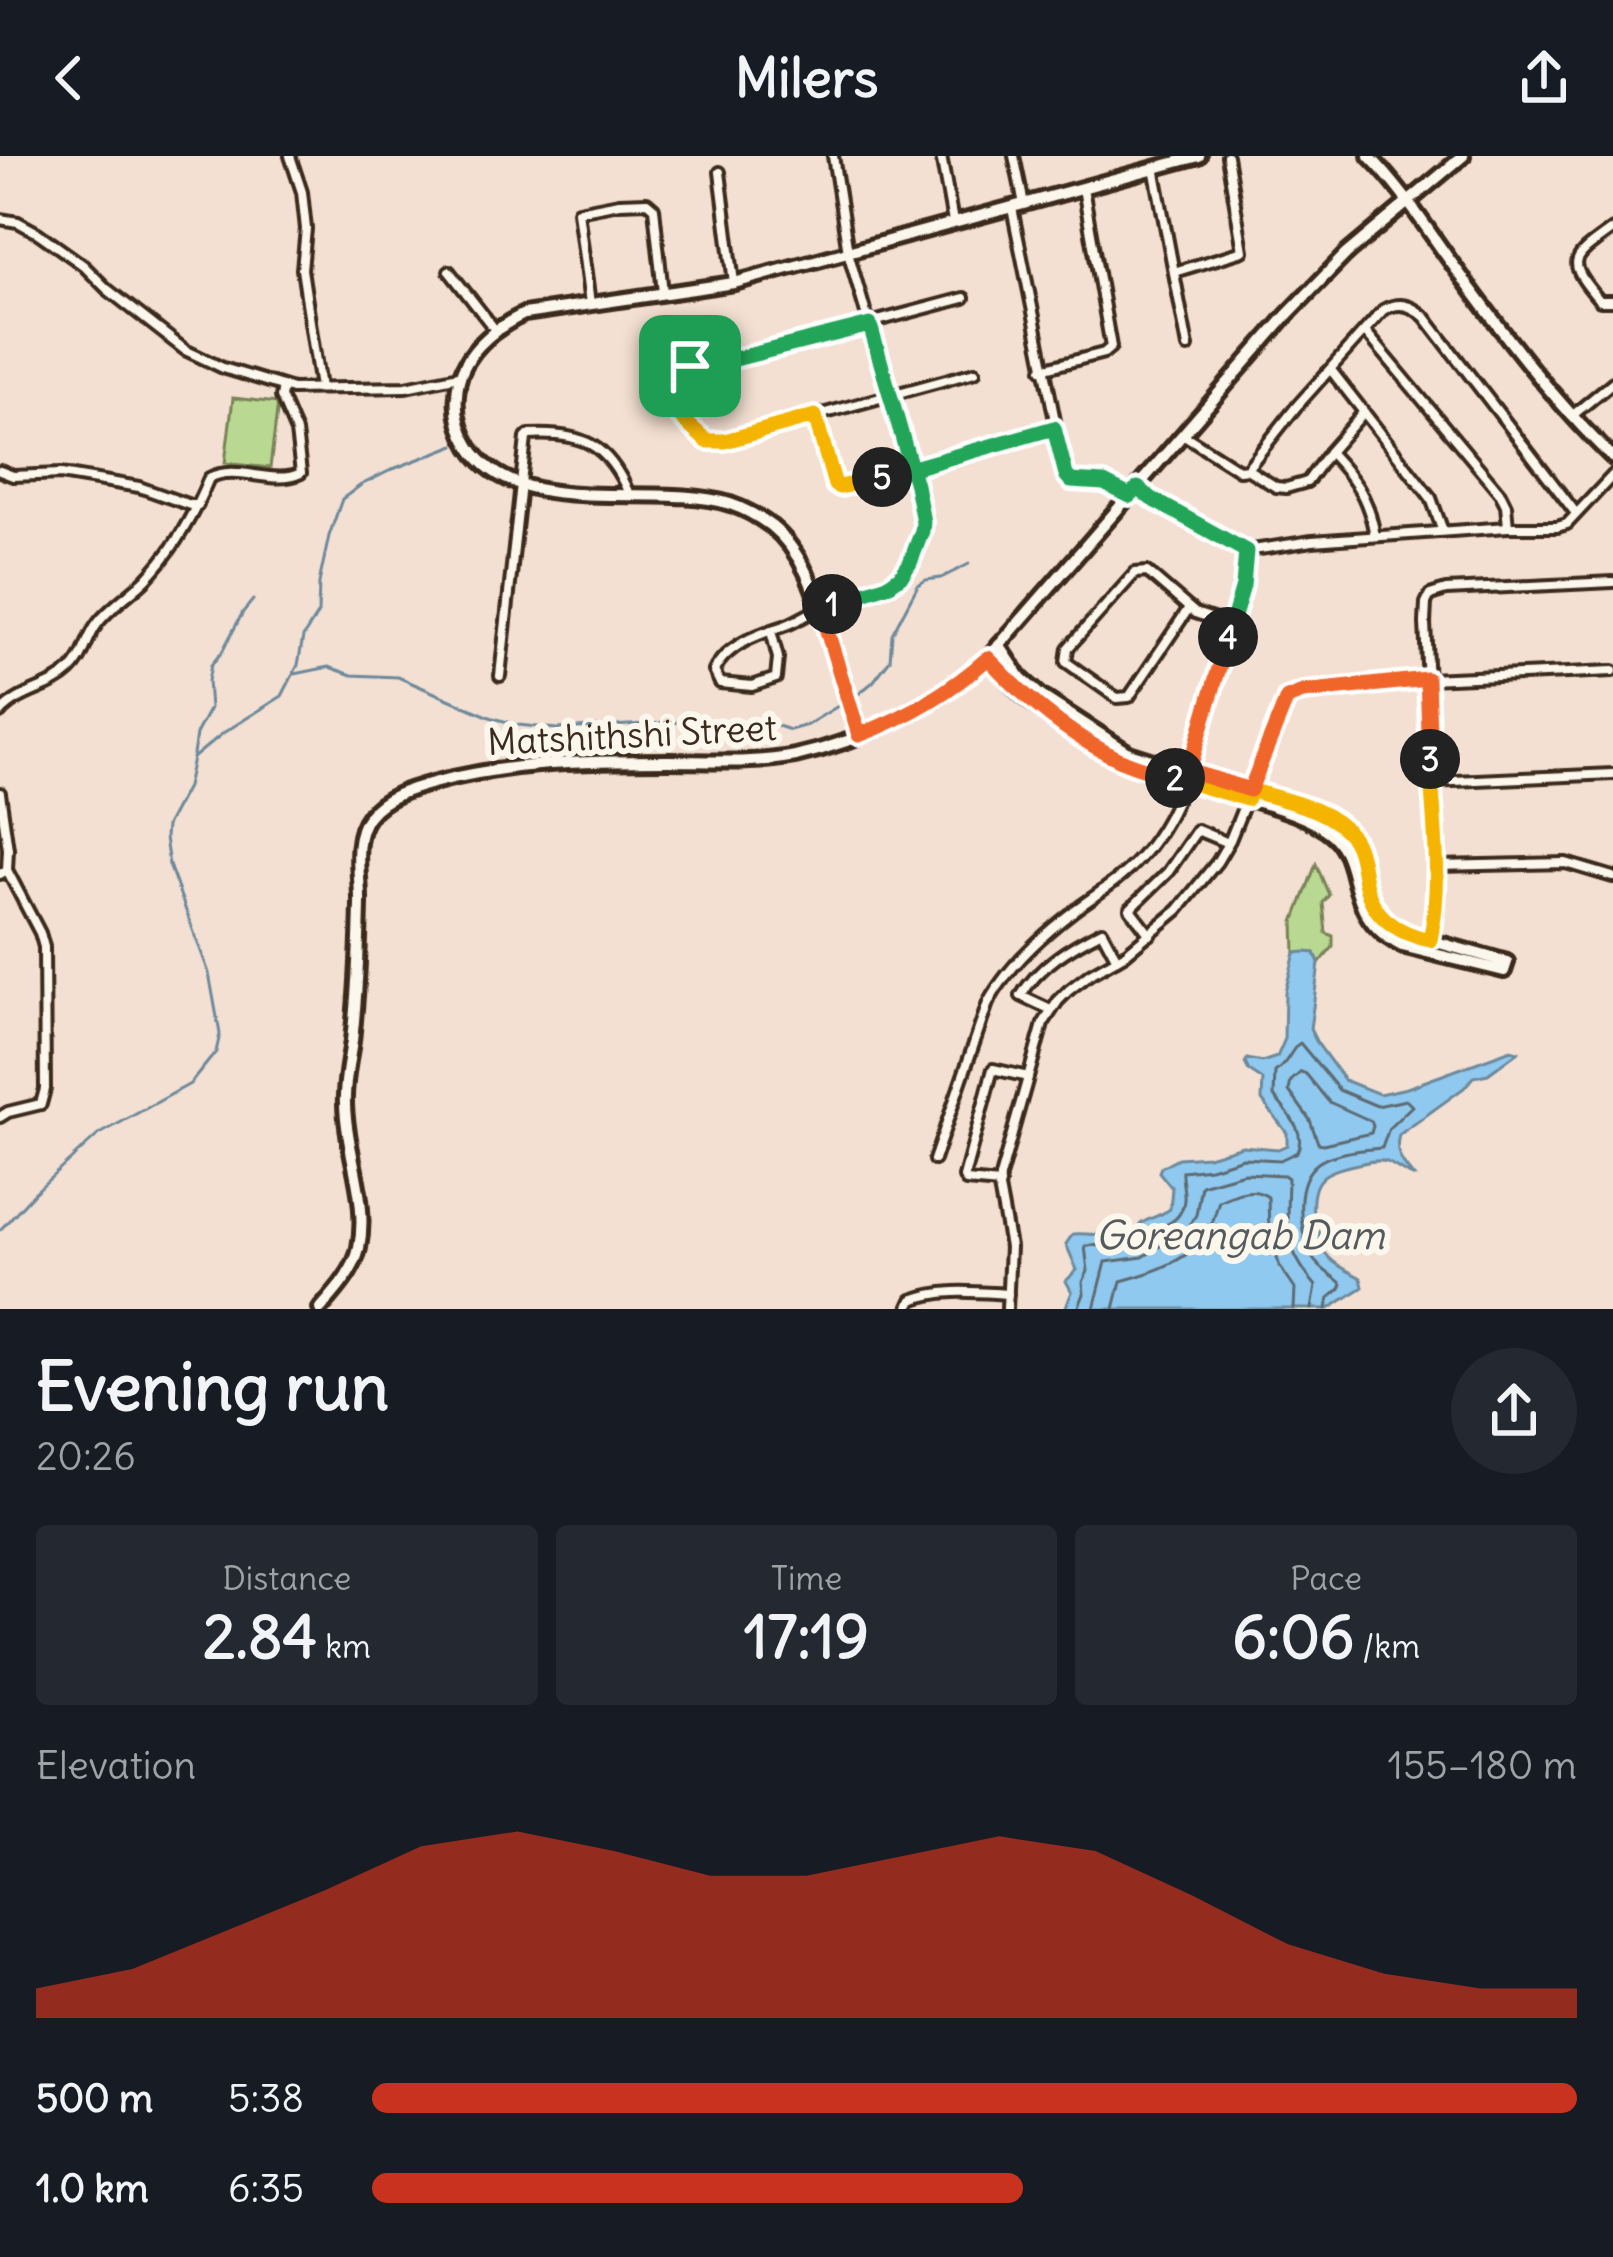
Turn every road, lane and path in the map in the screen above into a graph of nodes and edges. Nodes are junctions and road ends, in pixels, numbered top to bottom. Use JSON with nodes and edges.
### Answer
{"nodes":[{"id":1,"x":290,"y":156,"type":"edge"},
{"id":2,"x":833,"y":156,"type":"edge"},
{"id":3,"x":941,"y":156,"type":"edge"},
{"id":4,"x":1014,"y":156,"type":"edge"},
{"id":5,"x":1198,"y":156,"type":"edge"},
{"id":6,"x":1227,"y":156,"type":"edge"},
{"id":7,"x":1369,"y":156,"type":"edge"},
{"id":8,"x":1463,"y":156,"type":"edge"},
{"id":9,"x":1154,"y":167,"type":"junction"},
{"id":10,"x":720,"y":172,"type":"dead end"},
{"id":11,"x":1083,"y":188,"type":"junction"},
{"id":12,"x":1408,"y":202,"type":"junction"},
{"id":13,"x":1018,"y":206,"type":"junction"},
{"id":14,"x":0,"y":219,"type":"edge"},
{"id":15,"x":953,"y":222,"type":"junction"},
{"id":16,"x":1613,"y":229,"type":"edge"},
{"id":17,"x":848,"y":252,"type":"junction"},
{"id":18,"x":449,"y":271,"type":"dead end"},
{"id":19,"x":1174,"y":272,"type":"junction"},
{"id":20,"x":734,"y":283,"type":"junction"},
{"id":21,"x":664,"y":292,"type":"junction"},
{"id":22,"x":964,"y":298,"type":"dead end"},
{"id":23,"x":1613,"y":301,"type":"edge"},
{"id":24,"x":590,"y":304,"type":"junction"},
{"id":25,"x":870,"y":325,"type":"junction"},
{"id":26,"x":496,"y":331,"type":"junction"},
{"id":27,"x":1365,"y":331,"type":"junction"},
{"id":28,"x":1188,"y":347,"type":"dead end"},
{"id":29,"x":1042,"y":369,"type":"junction"},
{"id":30,"x":1331,"y":370,"type":"junction"},
{"id":31,"x":975,"y":372,"type":"dead end"},
{"id":32,"x":459,"y":376,"type":"junction"},
{"id":33,"x":1613,"y":382,"type":"edge"},
{"id":34,"x":283,"y":387,"type":"junction"},
{"id":35,"x":320,"y":388,"type":"junction"},
{"id":36,"x":889,"y":395,"type":"junction"},
{"id":37,"x":1364,"y":412,"type":"junction"},
{"id":38,"x":815,"y":416,"type":"junction"},
{"id":39,"x":1572,"y":416,"type":"junction"},
{"id":40,"x":1054,"y":428,"type":"junction"},
{"id":41,"x":1184,"y":435,"type":"junction"},
{"id":42,"x":1328,"y":452,"type":"junction"},
{"id":43,"x":1613,"y":458,"type":"edge"},
{"id":44,"x":911,"y":469,"type":"junction"},
{"id":45,"x":1247,"y":469,"type":"junction"},
{"id":46,"x":0,"y":471,"type":"edge"},
{"id":47,"x":1613,"y":476,"type":"edge"},
{"id":48,"x":522,"y":487,"type":"junction"},
{"id":49,"x":1134,"y":492,"type":"junction"},
{"id":50,"x":628,"y":494,"type":"junction"},
{"id":51,"x":198,"y":505,"type":"junction"},
{"id":52,"x":1575,"y":512,"type":"junction"},
{"id":53,"x":1508,"y":527,"type":"junction"},
{"id":54,"x":1443,"y":531,"type":"junction"},
{"id":55,"x":1375,"y":536,"type":"junction"},
{"id":56,"x":1246,"y":551,"type":"junction"},
{"id":57,"x":1613,"y":582,"type":"edge"},
{"id":58,"x":820,"y":608,"type":"junction"},
{"id":59,"x":1189,"y":608,"type":"junction"},
{"id":60,"x":1231,"y":625,"type":"junction"},
{"id":61,"x":771,"y":631,"type":"junction"},
{"id":62,"x":999,"y":645,"type":"junction"},
{"id":63,"x":988,"y":658,"type":"junction"},
{"id":64,"x":1613,"y":671,"type":"edge"},
{"id":65,"x":500,"y":676,"type":"dead end"},
{"id":66,"x":1427,"y":679,"type":"junction"},
{"id":67,"x":0,"y":713,"type":"edge"},
{"id":68,"x":859,"y":735,"type":"junction"},
{"id":69,"x":1613,"y":774,"type":"edge"},
{"id":70,"x":1187,"y":776,"type":"junction"},
{"id":71,"x":1431,"y":782,"type":"junction"},
{"id":72,"x":0,"y":793,"type":"edge"},
{"id":73,"x":1249,"y":794,"type":"junction"},
{"id":74,"x":1228,"y":843,"type":"junction"},
{"id":75,"x":1437,"y":866,"type":"junction"},
{"id":76,"x":4,"y":872,"type":"edge"},
{"id":77,"x":1613,"y":877,"type":"edge"},
{"id":78,"x":1150,"y":935,"type":"junction"},
{"id":79,"x":1428,"y":946,"type":"junction"},
{"id":80,"x":1117,"y":959,"type":"junction"},
{"id":81,"x":1052,"y":1010,"type":"junction"},
{"id":82,"x":1028,"y":1077,"type":"junction"},
{"id":83,"x":0,"y":1117,"type":"edge"},
{"id":84,"x":934,"y":1160,"type":"dead end"},
{"id":85,"x":1000,"y":1184,"type":"junction"},
{"id":86,"x":1008,"y":1294,"type":"junction"},
{"id":87,"x":320,"y":1309,"type":"edge"},
{"id":88,"x":908,"y":1309,"type":"edge"},
{"id":89,"x":1006,"y":1309,"type":"edge"}],
"edges":[{"from":1,"to":35,"type":"street"},
{"from":2,"to":17,"type":"street"},
{"from":3,"to":15,"type":"street"},
{"from":4,"to":13,"type":"street"},
{"from":5,"to":9,"type":"street"},
{"from":6,"to":19,"type":"street"},
{"from":7,"to":12,"type":"street"},
{"from":8,"to":12,"type":"street","name":"Matshithshi Street"},
{"from":9,"to":11,"type":"street"},
{"from":9,"to":19,"type":"street"},
{"from":10,"to":20,"type":"street"},
{"from":11,"to":13,"type":"street"},
{"from":11,"to":29,"type":"street"},
{"from":12,"to":39,"type":"street"},
{"from":12,"to":41,"type":"street","name":"Matshithshi Street"},
{"from":13,"to":15,"type":"street"},
{"from":13,"to":29,"type":"street"},
{"from":14,"to":34,"type":"street"},
{"from":15,"to":17,"type":"street"},
{"from":16,"to":23,"type":"street"},
{"from":17,"to":20,"type":"street"},
{"from":17,"to":25,"type":"street"},
{"from":18,"to":26,"type":"street"},
{"from":19,"to":28,"type":"street"},
{"from":20,"to":21,"type":"street"},
{"from":21,"to":24,"type":"street"},
{"from":21,"to":24,"type":"street"},
{"from":22,"to":25,"type":"street"},
{"from":24,"to":26,"type":"street"},
{"from":25,"to":36,"type":"street"},
{"from":25,"to":38,"type":"street"},
{"from":26,"to":32,"type":"street"},
{"from":27,"to":30,"type":"street"},
{"from":27,"to":52,"type":"street"},
{"from":27,"to":53,"type":"street"},
{"from":29,"to":40,"type":"street"},
{"from":30,"to":37,"type":"street"},
{"from":30,"to":45,"type":"street"},
{"from":31,"to":36,"type":"street"},
{"from":32,"to":35,"type":"street"},
{"from":32,"to":48,"type":"street"},
{"from":33,"to":39,"type":"street"},
{"from":34,"to":35,"type":"street"},
{"from":34,"to":51,"type":"street"},
{"from":36,"to":38,"type":"street"},
{"from":36,"to":44,"type":"street"},
{"from":37,"to":42,"type":"street"},
{"from":37,"to":54,"type":"street"},
{"from":38,"to":44,"type":"street"},
{"from":39,"to":43,"type":"street"},
{"from":40,"to":44,"type":"street"},
{"from":40,"to":49,"type":"street"},
{"from":41,"to":45,"type":"street"},
{"from":41,"to":49,"type":"street","name":"Matshithshi Street"},
{"from":42,"to":45,"type":"street"},
{"from":42,"to":55,"type":"street"},
{"from":44,"to":58,"type":"street"},
{"from":46,"to":51,"type":"street"},
{"from":47,"to":52,"type":"street"},
{"from":48,"to":50,"type":"street"},
{"from":48,"to":50,"type":"street"},
{"from":48,"to":65,"type":"street"},
{"from":49,"to":56,"type":"street"},
{"from":49,"to":62,"type":"street","name":"Matshithshi Street"},
{"from":50,"to":58,"type":"street"},
{"from":51,"to":67,"type":"street"},
{"from":52,"to":53,"type":"street"},
{"from":53,"to":54,"type":"street"},
{"from":54,"to":55,"type":"street"},
{"from":55,"to":56,"type":"street"},
{"from":56,"to":60,"type":"street"},
{"from":57,"to":66,"type":"street"},
{"from":58,"to":61,"type":"street"},
{"from":58,"to":68,"type":"street"},
{"from":59,"to":59,"type":"street"},
{"from":59,"to":60,"type":"street"},
{"from":60,"to":70,"type":"street"},
{"from":61,"to":61,"type":"street"},
{"from":62,"to":63,"type":"street","name":"Matshithshi Street"},
{"from":62,"to":70,"type":"street"},
{"from":63,"to":68,"type":"street","name":"Matshithshi Street"},
{"from":63,"to":70,"type":"street"},
{"from":64,"to":66,"type":"street"},
{"from":66,"to":71,"type":"street"},
{"from":66,"to":73,"type":"street"},
{"from":68,"to":87,"type":"street","name":"Matshithshi Street"},
{"from":69,"to":71,"type":"street"},
{"from":70,"to":73,"type":"street"},
{"from":70,"to":84,"type":"street"},
{"from":71,"to":75,"type":"street"},
{"from":72,"to":76,"type":"street"},
{"from":73,"to":74,"type":"street"},
{"from":73,"to":79,"type":"street"},
{"from":74,"to":78,"type":"street"},
{"from":74,"to":78,"type":"street"},
{"from":75,"to":77,"type":"street"},
{"from":75,"to":79,"type":"street"},
{"from":76,"to":83,"type":"street"},
{"from":78,"to":80,"type":"street"},
{"from":79,"to":79,"type":"street"},
{"from":80,"to":81,"type":"street"},
{"from":80,"to":81,"type":"street"},
{"from":81,"to":82,"type":"street"},
{"from":82,"to":85,"type":"street"},
{"from":82,"to":85,"type":"street"},
{"from":85,"to":86,"type":"street"},
{"from":86,"to":88,"type":"street"},
{"from":86,"to":89,"type":"street"}]}
